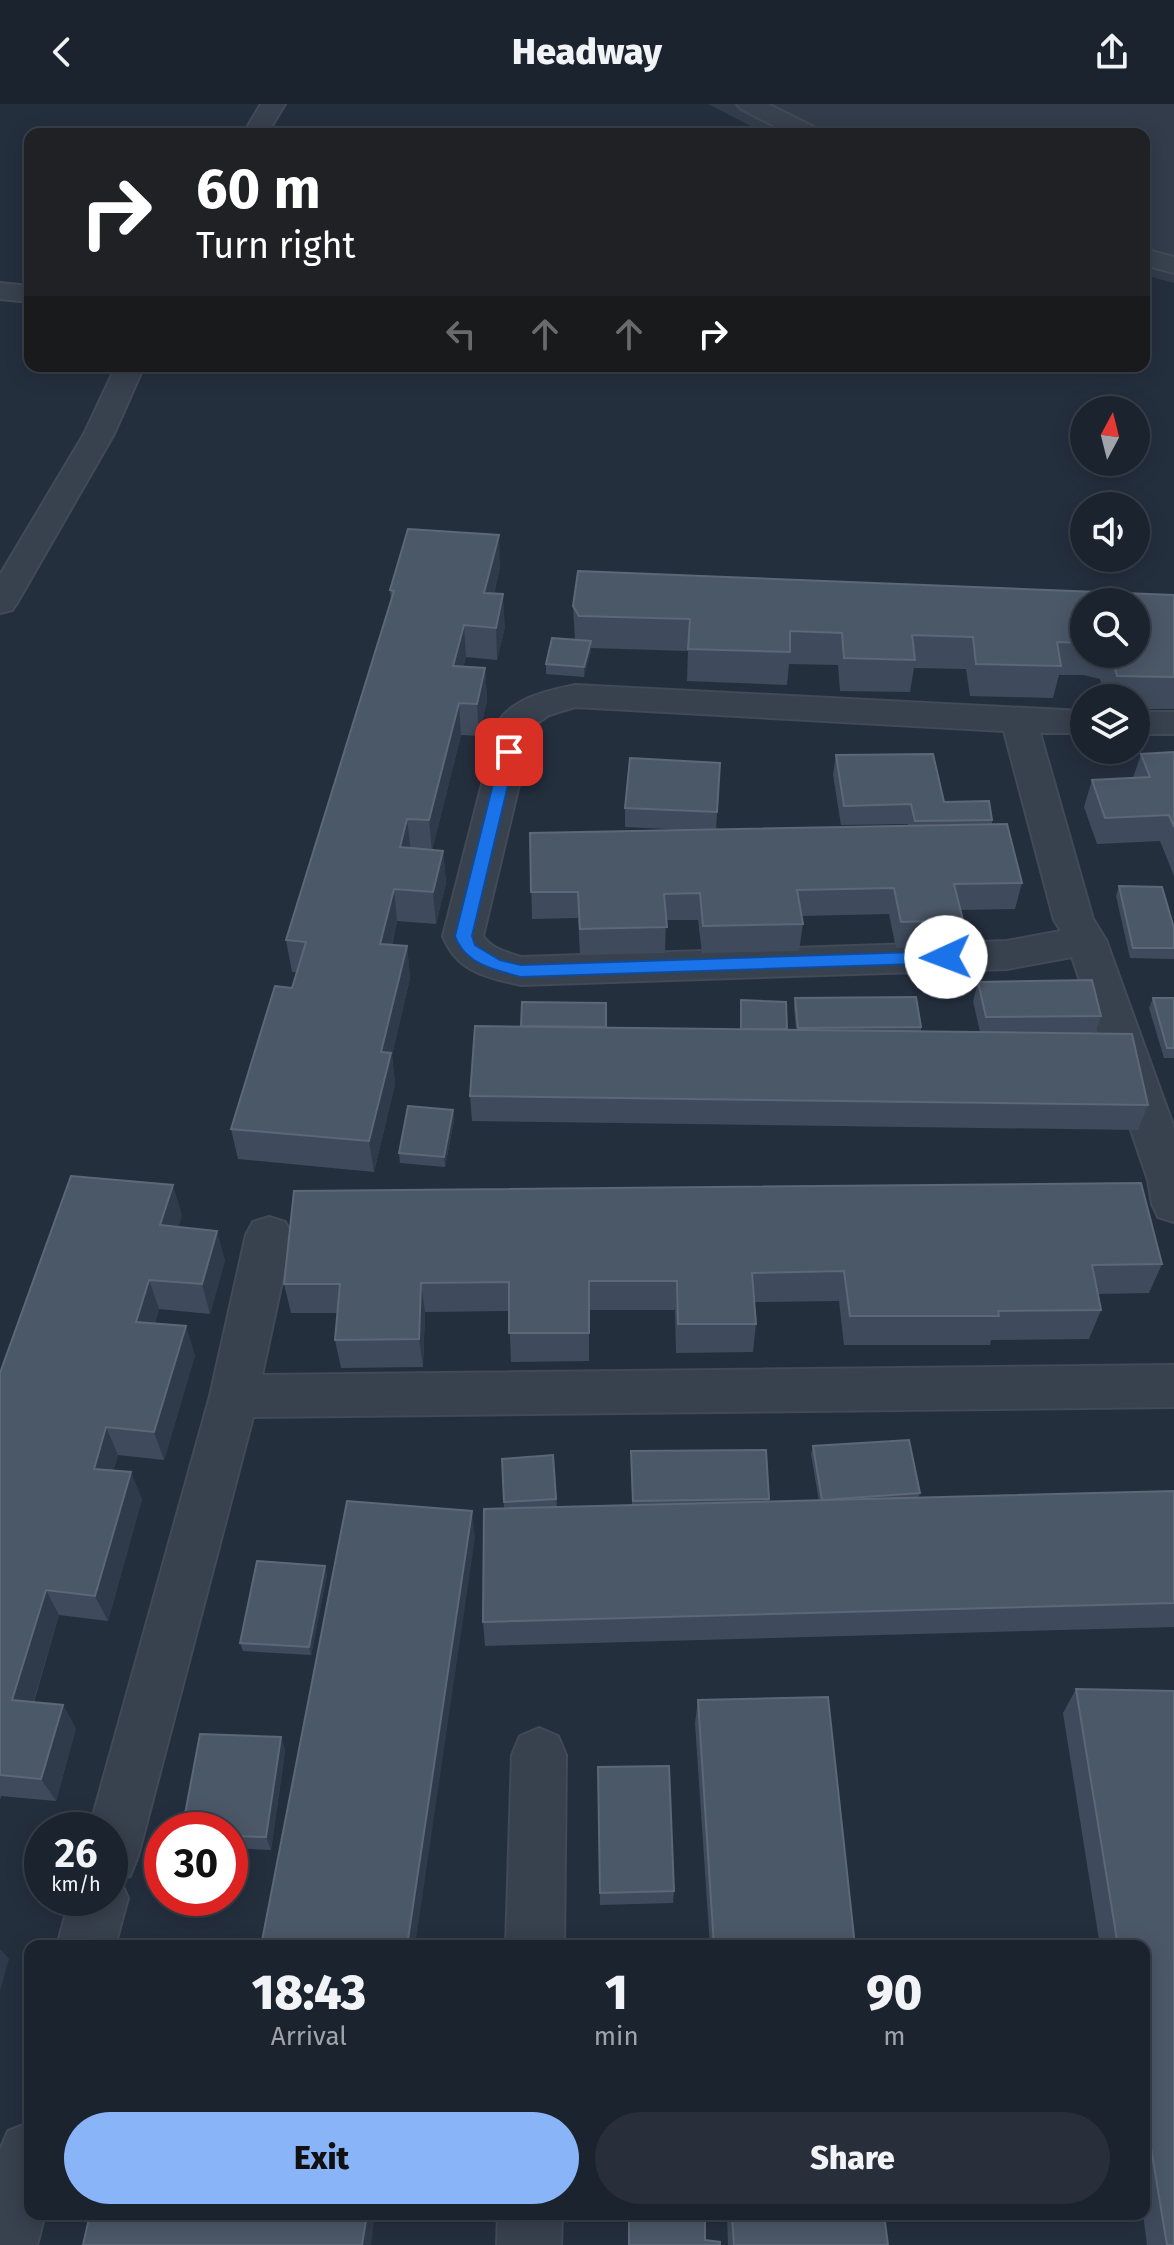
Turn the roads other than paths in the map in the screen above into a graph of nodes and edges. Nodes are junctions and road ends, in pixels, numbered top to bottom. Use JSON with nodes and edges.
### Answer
{"nodes":[{"id":1,"x":273,"y":104,"type":"edge"},
{"id":2,"x":749,"y":104,"type":"edge"},
{"id":3,"x":259,"y":128,"type":"edge"},
{"id":4,"x":797,"y":128,"type":"edge"},
{"id":5,"x":1150,"y":259,"type":"edge"},
{"id":6,"x":1174,"y":265,"type":"edge"},
{"id":7,"x":0,"y":291,"type":"edge"},
{"id":8,"x":24,"y":293,"type":"edge"},
{"id":9,"x":127,"y":372,"type":"edge"},
{"id":10,"x":0,"y":603,"type":"edge"},
{"id":11,"x":1019,"y":721,"type":"junction"},
{"id":12,"x":1070,"y":722,"type":"edge"},
{"id":13,"x":1150,"y":723,"type":"edge"},
{"id":14,"x":1174,"y":723,"type":"edge"},
{"id":15,"x":1086,"y":940,"type":"junction"},
{"id":16,"x":1174,"y":1204,"type":"edge"},
{"id":17,"x":269,"y":1235,"type":"dead end"},
{"id":18,"x":1174,"y":1386,"type":"edge"},
{"id":19,"x":234,"y":1396,"type":"junction"},
{"id":20,"x":539,"y":1755,"type":"dead end"},
{"id":21,"x":122,"y":1812,"type":"edge"},
{"id":22,"x":94,"y":1916,"type":"edge"},
{"id":23,"x":88,"y":1940,"type":"edge"},
{"id":24,"x":535,"y":1940,"type":"edge"},
{"id":25,"x":24,"y":2175,"type":"edge"},
{"id":26,"x":530,"y":2220,"type":"edge"},
{"id":27,"x":5,"y":2245,"type":"edge"},
{"id":28,"x":529,"y":2245,"type":"edge"}],
"edges":[{"from":1,"to":3,"type":"street"},
{"from":2,"to":4,"type":"street"},
{"from":5,"to":6,"type":"street"},
{"from":7,"to":8,"type":"street"},
{"from":9,"to":10,"type":"street"},
{"from":11,"to":12,"type":"street"},
{"from":11,"to":15,"type":"street"},
{"from":11,"to":15,"type":"street"},
{"from":13,"to":14,"type":"street"},
{"from":15,"to":16,"type":"street"},
{"from":17,"to":19,"type":"street"},
{"from":18,"to":19,"type":"street"},
{"from":19,"to":21,"type":"street"},
{"from":20,"to":24,"type":"street"},
{"from":22,"to":23,"type":"street"},
{"from":25,"to":27,"type":"street"},
{"from":26,"to":28,"type":"street"}]}
